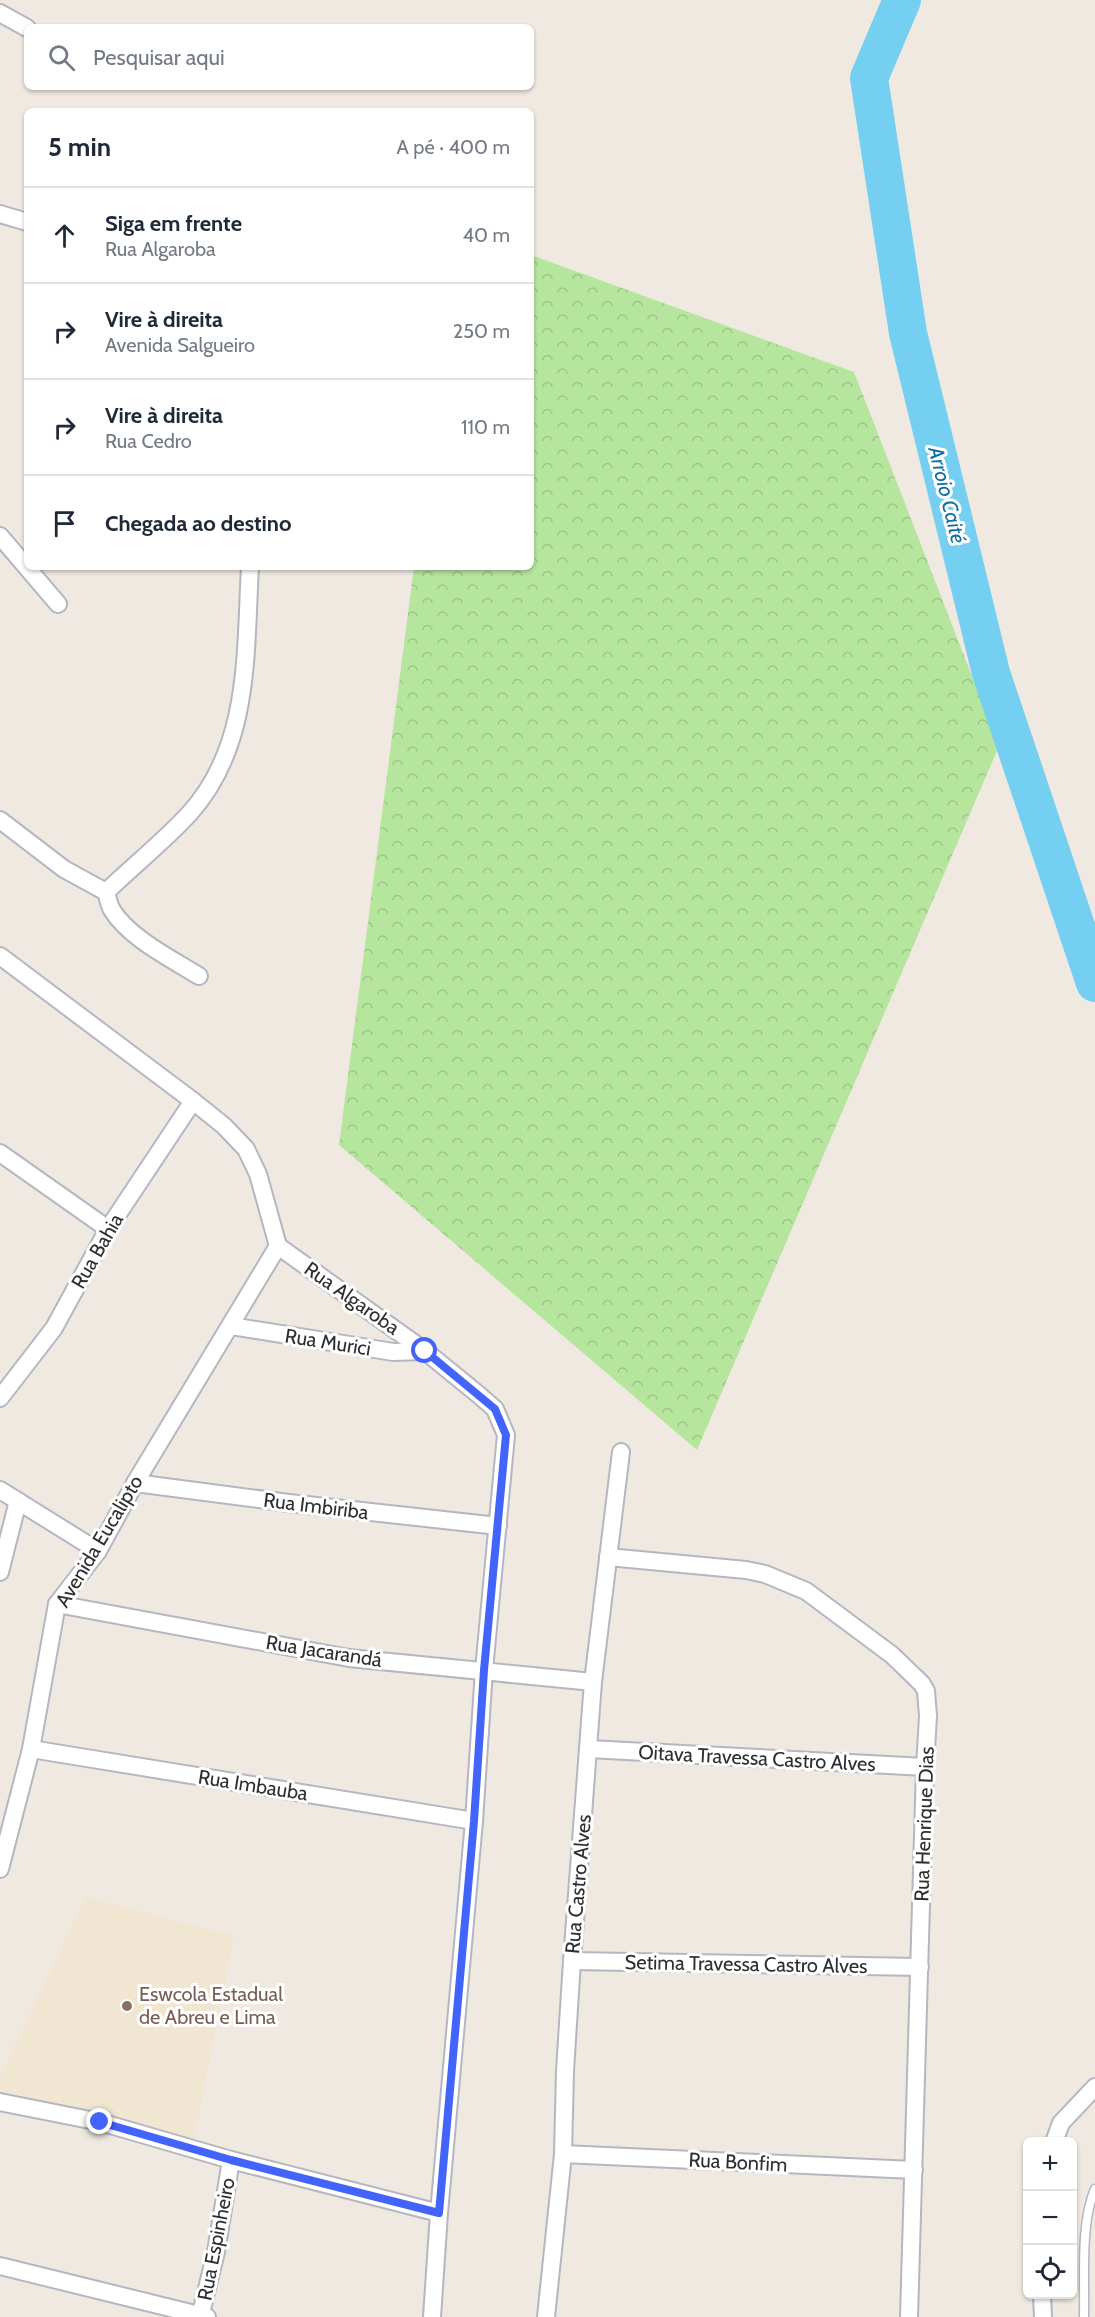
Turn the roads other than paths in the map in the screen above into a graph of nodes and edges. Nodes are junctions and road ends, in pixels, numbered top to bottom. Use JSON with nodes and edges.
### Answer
{"nodes":[{"id":1,"x":0,"y":13,"type":"edge"},
{"id":2,"x":24,"y":26,"type":"edge"},
{"id":3,"x":0,"y":214,"type":"edge"},
{"id":4,"x":24,"y":221,"type":"edge"},
{"id":5,"x":0,"y":536,"type":"edge"},
{"id":6,"x":24,"y":564,"type":"edge"},
{"id":7,"x":29,"y":570,"type":"edge"},
{"id":8,"x":250,"y":570,"type":"edge"},
{"id":9,"x":58,"y":604,"type":"dead end"},
{"id":10,"x":0,"y":820,"type":"edge"},
{"id":11,"x":106,"y":892,"type":"junction"},
{"id":12,"x":0,"y":956,"type":"edge"},
{"id":13,"x":199,"y":976,"type":"dead end"},
{"id":14,"x":193,"y":1101,"type":"junction"},
{"id":15,"x":0,"y":1153,"type":"edge"},
{"id":16,"x":108,"y":1229,"type":"junction"},
{"id":17,"x":279,"y":1246,"type":"junction"},
{"id":18,"x":231,"y":1326,"type":"junction"},
{"id":19,"x":425,"y":1351,"type":"junction"},
{"id":20,"x":0,"y":1398,"type":"edge"},
{"id":21,"x":621,"y":1452,"type":"dead end"},
{"id":22,"x":135,"y":1483,"type":"junction"},
{"id":23,"x":0,"y":1490,"type":"edge"},
{"id":24,"x":18,"y":1501,"type":"junction"},
{"id":25,"x":498,"y":1526,"type":"junction"},
{"id":26,"x":98,"y":1551,"type":"junction"},
{"id":27,"x":608,"y":1557,"type":"junction"},
{"id":28,"x":0,"y":1572,"type":"edge"},
{"id":29,"x":57,"y":1604,"type":"junction"},
{"id":30,"x":484,"y":1670,"type":"junction"},
{"id":31,"x":593,"y":1682,"type":"junction"},
{"id":32,"x":31,"y":1749,"type":"junction"},
{"id":33,"x":589,"y":1749,"type":"junction"},
{"id":34,"x":925,"y":1767,"type":"junction"},
{"id":35,"x":474,"y":1821,"type":"junction"},
{"id":36,"x":0,"y":1864,"type":"edge"},
{"id":37,"x":572,"y":1961,"type":"junction"},
{"id":38,"x":920,"y":1967,"type":"junction"},
{"id":39,"x":1095,"y":2087,"type":"edge"},
{"id":40,"x":0,"y":2102,"type":"edge"},
{"id":41,"x":1055,"y":2137,"type":"edge"},
{"id":42,"x":563,"y":2154,"type":"junction"},
{"id":43,"x":231,"y":2160,"type":"junction"},
{"id":44,"x":914,"y":2170,"type":"junction"},
{"id":45,"x":1095,"y":2189,"type":"edge"},
{"id":46,"x":439,"y":2213,"type":"junction"},
{"id":47,"x":0,"y":2266,"type":"edge"},
{"id":48,"x":1042,"y":2299,"type":"edge"},
{"id":49,"x":202,"y":2316,"type":"edge"},
{"id":50,"x":432,"y":2317,"type":"edge"},
{"id":51,"x":546,"y":2317,"type":"edge"},
{"id":52,"x":909,"y":2317,"type":"edge"},
{"id":53,"x":1043,"y":2317,"type":"edge"},
{"id":54,"x":1084,"y":2317,"type":"edge"}],
"edges":[{"from":1,"to":2,"type":"street"},
{"from":3,"to":4,"type":"street"},
{"from":5,"to":6,"type":"street"},
{"from":7,"to":9,"type":"street"},
{"from":8,"to":11,"type":"street"},
{"from":10,"to":11,"type":"street"},
{"from":11,"to":13,"type":"street"},
{"from":12,"to":14,"type":"street"},
{"from":14,"to":16,"type":"street","name":"Rua Bahia"},
{"from":14,"to":17,"type":"street"},
{"from":15,"to":16,"type":"street"},
{"from":16,"to":20,"type":"street","name":"Rua Bahia"},
{"from":17,"to":18,"type":"street","name":"Avenida Eucalipto"},
{"from":17,"to":19,"type":"street","name":"Rua Algaroba"},
{"from":18,"to":19,"type":"street","name":"Rua Murici"},
{"from":18,"to":22,"type":"street","name":"Avenida Eucalipto"},
{"from":19,"to":25,"type":"street","name":"Rua Algaroba"},
{"from":21,"to":27,"type":"street","name":"Rua Castro Alves"},
{"from":22,"to":25,"type":"street","name":"Rua Imbiriba"},
{"from":22,"to":26,"type":"street","name":"Avenida Eucalipto"},
{"from":23,"to":24,"type":"street"},
{"from":24,"to":26,"type":"street"},
{"from":24,"to":28,"type":"street"},
{"from":25,"to":30,"type":"street"},
{"from":26,"to":29,"type":"street","name":"Avenida Eucalipto"},
{"from":27,"to":31,"type":"street","name":"Rua Castro Alves"},
{"from":27,"to":34,"type":"street","name":"Rua Henrique Dias"},
{"from":29,"to":30,"type":"street","name":"Rua Jacarandá"},
{"from":29,"to":32,"type":"street","name":"Avenida Eucalipto"},
{"from":30,"to":31,"type":"street","name":"Rua Jacarandá"},
{"from":30,"to":35,"type":"street"},
{"from":31,"to":33,"type":"street","name":"Rua Castro Alves"},
{"from":32,"to":35,"type":"street","name":"Rua Imbauba"},
{"from":32,"to":36,"type":"street","name":"Avenida Eucalipto"},
{"from":33,"to":34,"type":"street","name":"Oitava Travessa Castro Alves"},
{"from":33,"to":37,"type":"street","name":"Rua Castro Alves"},
{"from":34,"to":38,"type":"street","name":"Rua Henrique Dias"},
{"from":35,"to":46,"type":"street"},
{"from":37,"to":38,"type":"street","name":"Setima Travessa Castro Alves"},
{"from":37,"to":42,"type":"street","name":"Rua Castro Alves"},
{"from":38,"to":44,"type":"street","name":"Rua Henrique Dias"},
{"from":39,"to":41,"type":"street"},
{"from":40,"to":43,"type":"street"},
{"from":42,"to":44,"type":"street","name":"Rua Bonfim"},
{"from":42,"to":51,"type":"street","name":"Rua Castro Alves"},
{"from":43,"to":46,"type":"street"},
{"from":43,"to":49,"type":"street","name":"Rua Espinheiro"},
{"from":44,"to":52,"type":"street","name":"Rua Henrique Dias"},
{"from":45,"to":54,"type":"lane"},
{"from":46,"to":50,"type":"street"},
{"from":47,"to":49,"type":"street"},
{"from":48,"to":53,"type":"street"}]}
